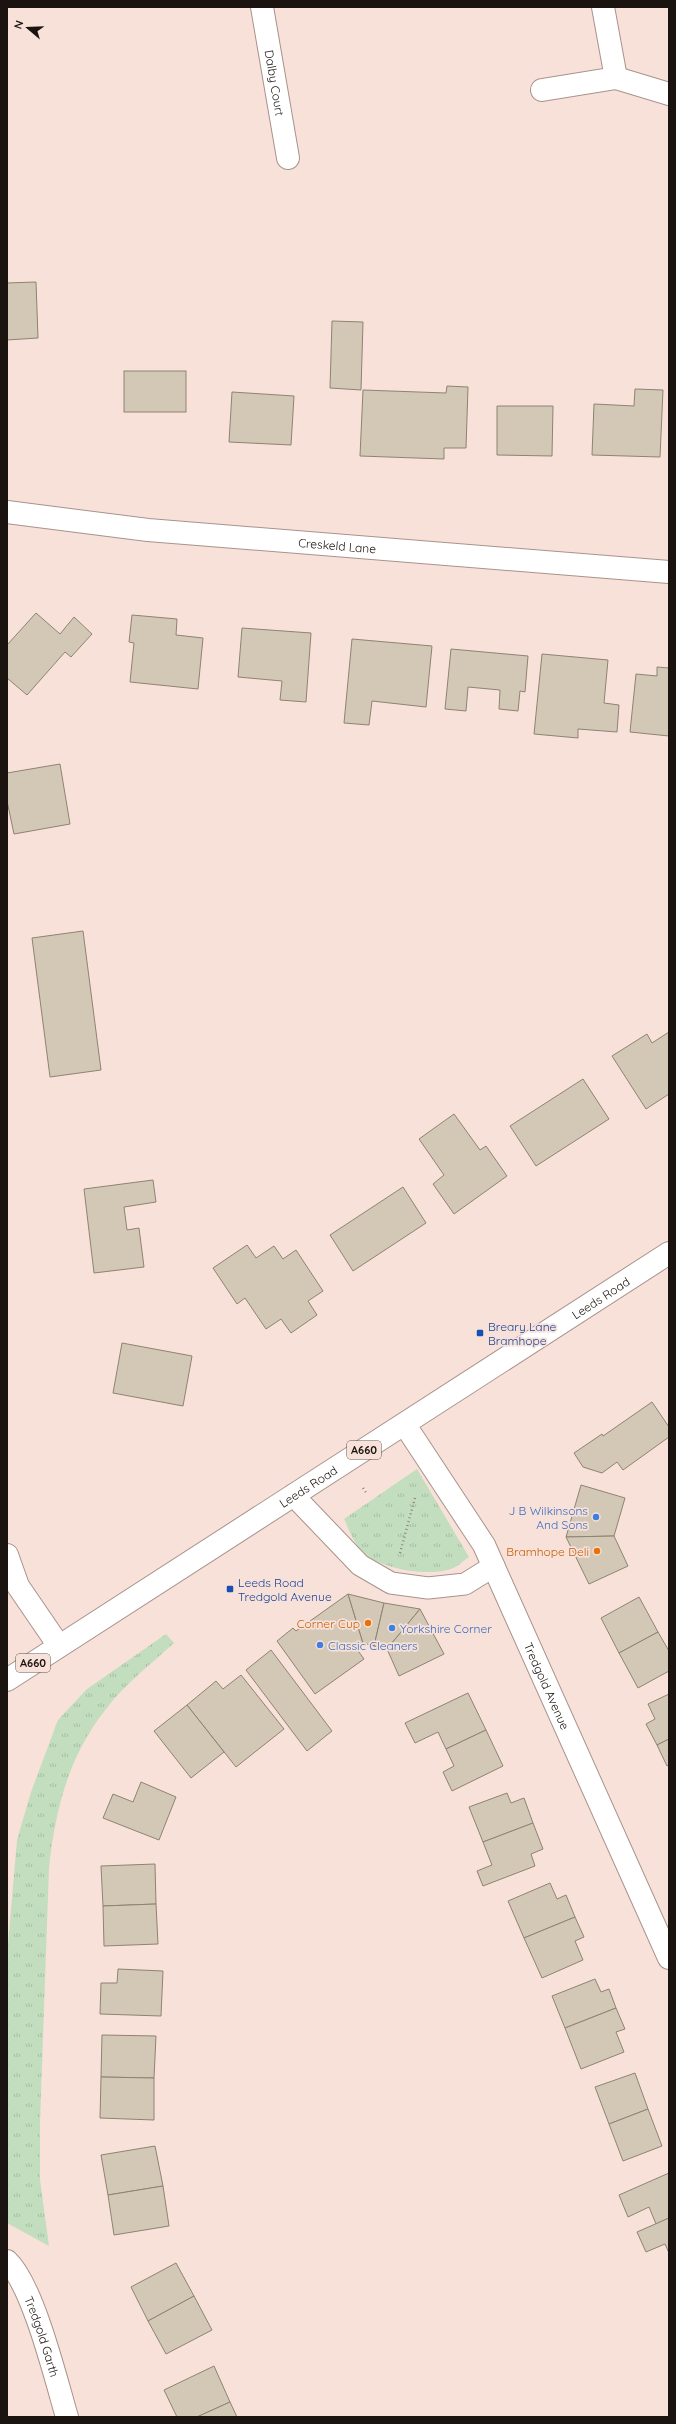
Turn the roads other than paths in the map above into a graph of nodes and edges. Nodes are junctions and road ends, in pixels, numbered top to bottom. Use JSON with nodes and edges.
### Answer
{"nodes":[{"id":1,"x":262,"y":7,"type":"edge"},
{"id":2,"x":603,"y":7,"type":"edge"},
{"id":3,"x":616,"y":78,"type":"junction"},
{"id":4,"x":542,"y":90,"type":"dead end"},
{"id":5,"x":669,"y":94,"type":"edge"},
{"id":6,"x":288,"y":158,"type":"dead end"},
{"id":7,"x":7,"y":512,"type":"edge"},
{"id":8,"x":669,"y":572,"type":"edge"},
{"id":9,"x":669,"y":1253,"type":"edge"},
{"id":10,"x":405,"y":1425,"type":"junction"},
{"id":11,"x":294,"y":1495,"type":"junction"},
{"id":12,"x":7,"y":1555,"type":"edge"},
{"id":13,"x":494,"y":1566,"type":"junction"},
{"id":14,"x":59,"y":1646,"type":"junction"},
{"id":15,"x":7,"y":1680,"type":"edge"},
{"id":16,"x":669,"y":1958,"type":"edge"},
{"id":17,"x":7,"y":2261,"type":"edge"},
{"id":18,"x":67,"y":2417,"type":"edge"}],
"edges":[{"from":1,"to":6,"type":"main road","name":"Dalby Court"},
{"from":2,"to":3,"type":"main road"},
{"from":3,"to":4,"type":"main road"},
{"from":3,"to":5,"type":"main road"},
{"from":7,"to":8,"type":"main road","name":"Creskeld Lane"},
{"from":9,"to":10,"type":"main road","name":"Leeds Road","number":"A660"},
{"from":10,"to":11,"type":"main road","name":"Leeds Road","number":"A660"},
{"from":10,"to":13,"type":"main road","name":"Tredgold Avenue"},
{"from":11,"to":13,"type":"lane"},
{"from":11,"to":14,"type":"main road","name":"Leeds Road","number":"A660"},
{"from":12,"to":14,"type":"main road"},
{"from":13,"to":16,"type":"main road","name":"Tredgold Avenue"},
{"from":14,"to":15,"type":"main road","name":"Leeds Road","number":"A660"},
{"from":17,"to":18,"type":"main road","name":"Tredgold Garth"}]}
